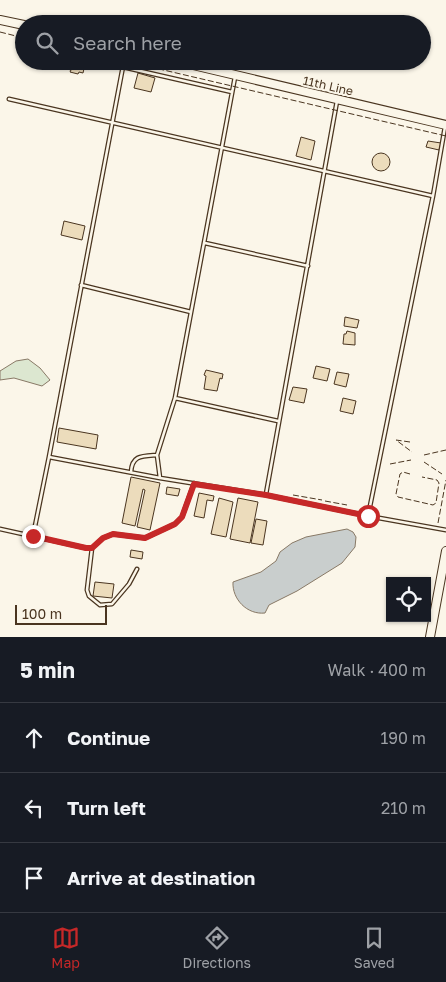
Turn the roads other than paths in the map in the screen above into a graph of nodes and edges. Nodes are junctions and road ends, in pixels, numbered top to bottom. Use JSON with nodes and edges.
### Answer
{"nodes":[{"id":1,"x":0,"y":20,"type":"edge"},
{"id":2,"x":15,"y":23,"type":"edge"},
{"id":3,"x":122,"y":70,"type":"edge"},
{"id":4,"x":136,"y":70,"type":"edge"},
{"id":5,"x":215,"y":70,"type":"edge"},
{"id":6,"x":236,"y":75,"type":"junction"},
{"id":7,"x":232,"y":92,"type":"junction"},
{"id":8,"x":9,"y":99,"type":"dead end"},
{"id":9,"x":338,"y":100,"type":"junction"},
{"id":10,"x":112,"y":123,"type":"junction"},
{"id":11,"x":446,"y":125,"type":"edge"},
{"id":12,"x":221,"y":148,"type":"junction"},
{"id":13,"x":325,"y":172,"type":"junction"},
{"id":14,"x":433,"y":196,"type":"junction"},
{"id":15,"x":204,"y":243,"type":"junction"},
{"id":16,"x":308,"y":266,"type":"junction"},
{"id":17,"x":82,"y":285,"type":"junction"},
{"id":18,"x":191,"y":312,"type":"junction"},
{"id":19,"x":175,"y":398,"type":"junction"},
{"id":20,"x":278,"y":421,"type":"junction"},
{"id":21,"x":157,"y":455,"type":"junction"},
{"id":22,"x":49,"y":457,"type":"junction"},
{"id":23,"x":131,"y":472,"type":"junction"},
{"id":24,"x":160,"y":478,"type":"junction"},
{"id":25,"x":194,"y":484,"type":"junction"},
{"id":26,"x":266,"y":495,"type":"junction"},
{"id":27,"x":368,"y":516,"type":"junction"},
{"id":28,"x":0,"y":529,"type":"edge"},
{"id":29,"x":446,"y":530,"type":"edge"},
{"id":30,"x":33,"y":536,"type":"junction"},
{"id":31,"x":92,"y":548,"type":"junction"},
{"id":32,"x":446,"y":551,"type":"edge"},
{"id":33,"x":137,"y":570,"type":"dead end"},
{"id":34,"x":430,"y":637,"type":"edge"}],
"edges":[{"from":1,"to":2,"type":"main road"},
{"from":3,"to":10,"type":"lane"},
{"from":4,"to":7,"type":"lane"},
{"from":5,"to":6,"type":"main road","name":"11th Line"},
{"from":6,"to":7,"type":"lane"},
{"from":6,"to":9,"type":"main road","name":"11th Line"},
{"from":7,"to":12,"type":"lane"},
{"from":8,"to":10,"type":"lane"},
{"from":9,"to":11,"type":"main road","name":"11th Line"},
{"from":9,"to":13,"type":"lane"},
{"from":10,"to":12,"type":"lane"},
{"from":10,"to":17,"type":"lane"},
{"from":11,"to":14,"type":"lane"},
{"from":12,"to":13,"type":"lane"},
{"from":12,"to":15,"type":"lane"},
{"from":13,"to":14,"type":"lane"},
{"from":13,"to":16,"type":"lane"},
{"from":14,"to":27,"type":"lane"},
{"from":15,"to":16,"type":"lane"},
{"from":15,"to":18,"type":"lane"},
{"from":16,"to":20,"type":"lane"},
{"from":17,"to":18,"type":"lane"},
{"from":17,"to":22,"type":"lane"},
{"from":18,"to":19,"type":"lane"},
{"from":19,"to":20,"type":"lane"},
{"from":19,"to":21,"type":"lane"},
{"from":20,"to":26,"type":"lane"},
{"from":21,"to":23,"type":"lane"},
{"from":21,"to":24,"type":"lane"},
{"from":22,"to":23,"type":"lane"},
{"from":22,"to":30,"type":"lane"},
{"from":23,"to":24,"type":"lane"},
{"from":24,"to":25,"type":"lane"},
{"from":25,"to":26,"type":"lane"},
{"from":25,"to":31,"type":"lane"},
{"from":26,"to":27,"type":"lane"},
{"from":27,"to":29,"type":"lane"},
{"from":28,"to":30,"type":"lane"},
{"from":30,"to":31,"type":"lane"},
{"from":31,"to":33,"type":"lane"},
{"from":32,"to":34,"type":"main road"}]}
